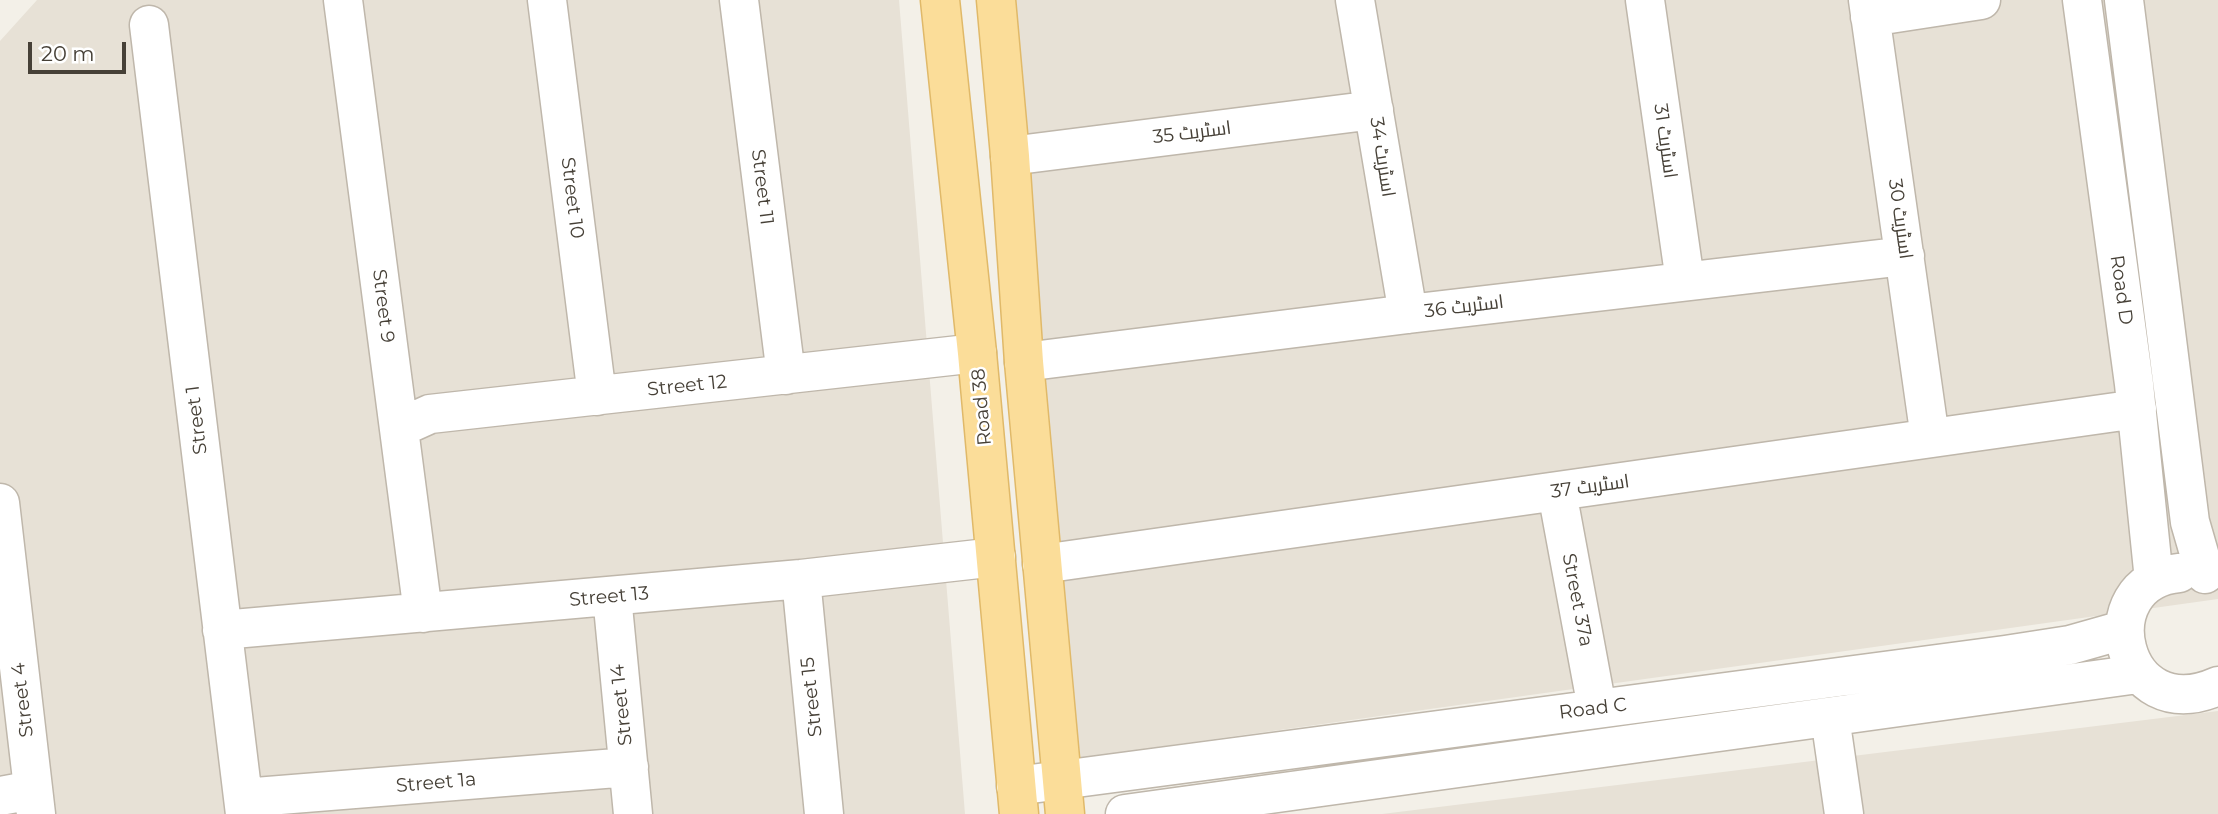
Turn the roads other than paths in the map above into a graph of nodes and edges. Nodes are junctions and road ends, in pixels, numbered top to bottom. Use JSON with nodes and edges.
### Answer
{"nodes":[{"id":1,"x":343,"y":0,"type":"edge"},
{"id":2,"x":547,"y":0,"type":"edge"},
{"id":3,"x":738,"y":0,"type":"edge"},
{"id":4,"x":940,"y":0,"type":"edge"},
{"id":5,"x":996,"y":0,"type":"edge"},
{"id":6,"x":1356,"y":0,"type":"edge"},
{"id":7,"x":1645,"y":0,"type":"edge"},
{"id":8,"x":1980,"y":0,"type":"edge"},
{"id":9,"x":2082,"y":0,"type":"edge"},
{"id":10,"x":2124,"y":0,"type":"edge"},
{"id":11,"x":1869,"y":8,"type":"edge"},
{"id":12,"x":149,"y":25,"type":"dead end"},
{"id":13,"x":1374,"y":110,"type":"junction"},
{"id":14,"x":1010,"y":156,"type":"junction"},
{"id":15,"x":1905,"y":256,"type":"junction"},
{"id":16,"x":1685,"y":281,"type":"junction"},
{"id":17,"x":1408,"y":314,"type":"junction"},
{"id":18,"x":977,"y":354,"type":"junction"},
{"id":19,"x":1024,"y":362,"type":"junction"},
{"id":20,"x":786,"y":375,"type":"junction"},
{"id":21,"x":597,"y":396,"type":"junction"},
{"id":22,"x":2137,"y":409,"type":"junction"},
{"id":23,"x":399,"y":428,"type":"junction"},
{"id":24,"x":1930,"y":438,"type":"junction"},
{"id":25,"x":1557,"y":492,"type":"junction"},
{"id":26,"x":0,"y":503,"type":"edge"},
{"id":27,"x":996,"y":557,"type":"junction"},
{"id":28,"x":1042,"y":564,"type":"junction"},
{"id":29,"x":2211,"y":578,"type":"edge"},
{"id":30,"x":801,"y":579,"type":"junction"},
{"id":31,"x":2154,"y":580,"type":"junction"},
{"id":32,"x":5,"y":596,"type":"edge"},
{"id":33,"x":612,"y":596,"type":"junction"},
{"id":34,"x":423,"y":613,"type":"junction"},
{"id":35,"x":2123,"y":630,"type":"junction"},
{"id":36,"x":222,"y":631,"type":"junction"},
{"id":37,"x":2138,"y":674,"type":"junction"},
{"id":38,"x":2218,"y":686,"type":"edge"},
{"id":39,"x":1597,"y":708,"type":"junction"},
{"id":40,"x":1830,"y":717,"type":"junction"},
{"id":41,"x":629,"y":767,"type":"junction"},
{"id":42,"x":1063,"y":797,"type":"edge"},
{"id":43,"x":23,"y":800,"type":"edge"},
{"id":44,"x":1017,"y":800,"type":"edge"},
{"id":45,"x":244,"y":806,"type":"edge"},
{"id":46,"x":633,"y":814,"type":"edge"},
{"id":47,"x":824,"y":814,"type":"edge"},
{"id":48,"x":1125,"y":814,"type":"edge"},
{"id":49,"x":1844,"y":814,"type":"edge"}],
"edges":[{"from":1,"to":23,"type":"street","name":"Street 9"},
{"from":2,"to":21,"type":"street","name":"Street 10"},
{"from":3,"to":20,"type":"street","name":"Street 11"},
{"from":4,"to":18,"type":"main road","name":"Road 38"},
{"from":5,"to":14,"type":"main road"},
{"from":6,"to":13,"type":"street","name":"اسٹریٹ 34"},
{"from":7,"to":16,"type":"street","name":"اسٹریٹ 31"},
{"from":8,"to":11,"type":"street"},
{"from":9,"to":22,"type":"street","name":"Road D"},
{"from":10,"to":29,"type":"street","name":"Road D"},
{"from":11,"to":15,"type":"street","name":"اسٹریٹ 30"},
{"from":12,"to":36,"type":"street","name":"Street 1"},
{"from":13,"to":14,"type":"street","name":"اسٹریٹ 35"},
{"from":13,"to":17,"type":"street","name":"اسٹریٹ 34"},
{"from":14,"to":19,"type":"main road"},
{"from":15,"to":16,"type":"street","name":"اسٹریٹ 36"},
{"from":15,"to":24,"type":"street","name":"اسٹریٹ 30"},
{"from":16,"to":17,"type":"street","name":"اسٹریٹ 36"},
{"from":17,"to":19,"type":"street","name":"اسٹریٹ 36"},
{"from":18,"to":20,"type":"street","name":"Street 12"},
{"from":18,"to":27,"type":"main road","name":"Road 38"},
{"from":19,"to":28,"type":"main road"},
{"from":20,"to":21,"type":"street","name":"Street 12"},
{"from":21,"to":23,"type":"street","name":"Street 12"},
{"from":22,"to":24,"type":"street","name":"اسٹریٹ 37"},
{"from":22,"to":31,"type":"street","name":"Road D"},
{"from":23,"to":34,"type":"street","name":"Street 9"},
{"from":24,"to":25,"type":"street","name":"اسٹریٹ 37"},
{"from":25,"to":28,"type":"street","name":"اسٹریٹ 37"},
{"from":25,"to":39,"type":"street","name":"Street 37a"},
{"from":26,"to":32,"type":"street","name":"Street 4"},
{"from":27,"to":30,"type":"street","name":"Street 13"},
{"from":27,"to":44,"type":"main road","name":"Road 38"},
{"from":28,"to":42,"type":"main road"},
{"from":29,"to":31,"type":"street"},
{"from":30,"to":33,"type":"street","name":"Street 13"},
{"from":30,"to":47,"type":"street","name":"Street 15"},
{"from":31,"to":35,"type":"street"},
{"from":32,"to":43,"type":"street","name":"Street 4"},
{"from":33,"to":34,"type":"street","name":"Street 13"},
{"from":33,"to":41,"type":"street","name":"Street 14"},
{"from":34,"to":36,"type":"street","name":"Street 13"},
{"from":35,"to":37,"type":"street"},
{"from":35,"to":39,"type":"street","name":"Road C"},
{"from":36,"to":45,"type":"street","name":"Street 1"},
{"from":37,"to":38,"type":"street"},
{"from":37,"to":40,"type":"street","name":"Road C"},
{"from":39,"to":42,"type":"street","name":"Road C"},
{"from":40,"to":48,"type":"street","name":"Road C"},
{"from":40,"to":49,"type":"street"},
{"from":41,"to":45,"type":"street","name":"Street 1a"},
{"from":41,"to":46,"type":"street","name":"Street 14"},
{"from":42,"to":44,"type":"street","name":"Road C"}]}
